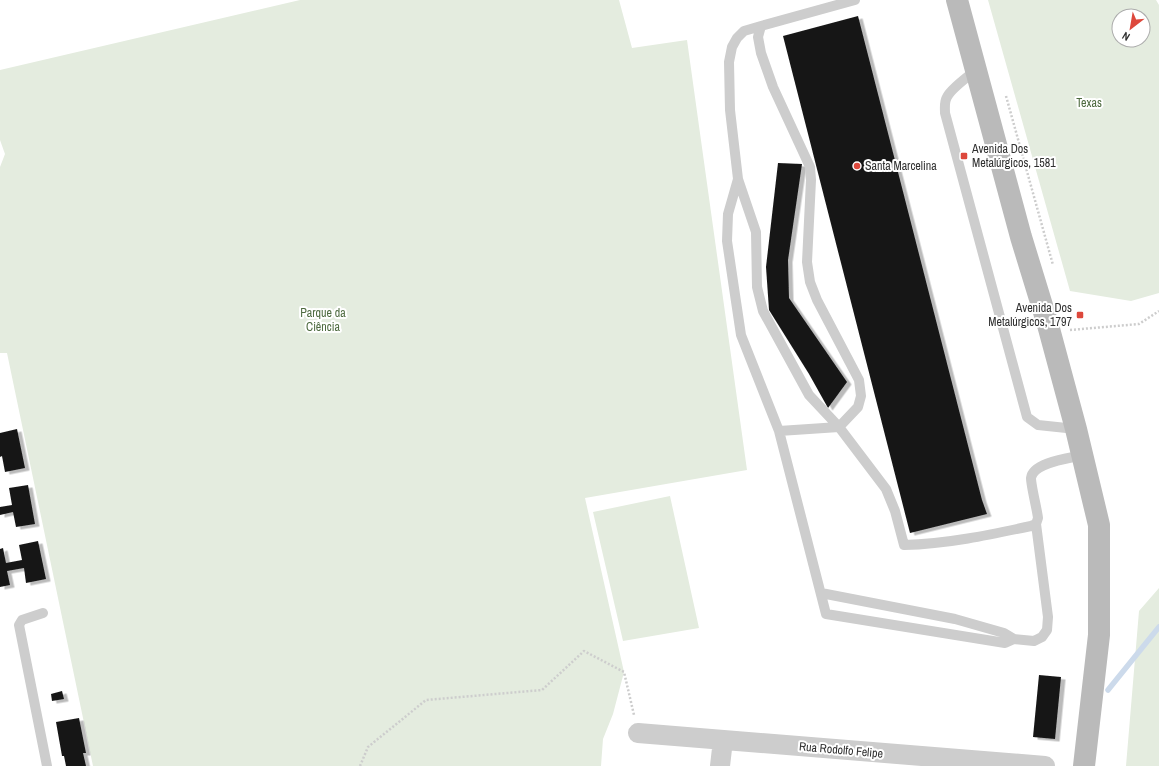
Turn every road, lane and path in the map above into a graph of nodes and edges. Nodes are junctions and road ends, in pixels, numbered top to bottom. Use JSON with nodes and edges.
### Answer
{"nodes":[{"id":1,"x":855,"y":0,"type":"edge"},
{"id":2,"x":957,"y":0,"type":"edge"},
{"id":3,"x":761,"y":26,"type":"junction"},
{"id":4,"x":975,"y":71,"type":"junction"},
{"id":5,"x":738,"y":180,"type":"junction"},
{"id":6,"x":1159,"y":311,"type":"edge"},
{"id":7,"x":1050,"y":332,"type":"junction"},
{"id":8,"x":839,"y":427,"type":"junction"},
{"id":9,"x":1076,"y":430,"type":"junction"},
{"id":10,"x":779,"y":432,"type":"junction"},
{"id":11,"x":1083,"y":455,"type":"junction"},
{"id":12,"x":1036,"y":524,"type":"junction"},
{"id":13,"x":820,"y":593,"type":"junction"},
{"id":14,"x":43,"y":613,"type":"dead end"},
{"id":15,"x":1007,"y":639,"type":"junction"},
{"id":16,"x":638,"y":733,"type":"joint"},
{"id":17,"x":723,"y":740,"type":"junction"},
{"id":18,"x":896,"y":760,"type":"edge"},
{"id":19,"x":47,"y":766,"type":"edge"},
{"id":20,"x":360,"y":766,"type":"edge"},
{"id":21,"x":720,"y":766,"type":"edge"},
{"id":22,"x":1045,"y":766,"type":"edge"},
{"id":23,"x":1084,"y":766,"type":"edge"}],
"edges":[{"from":1,"to":3,"type":"lane"},
{"from":2,"to":4,"type":"main road"},
{"from":3,"to":5,"type":"lane"},
{"from":3,"to":8,"type":"lane"},
{"from":4,"to":7,"type":"main road"},
{"from":4,"to":9,"type":"lane"},
{"from":5,"to":8,"type":"lane"},
{"from":5,"to":10,"type":"lane"},
{"from":6,"to":7,"type":"path"},
{"from":7,"to":9,"type":"main road"},
{"from":8,"to":10,"type":"lane"},
{"from":8,"to":12,"type":"lane"},
{"from":9,"to":11,"type":"main road"},
{"from":10,"to":13,"type":"lane"},
{"from":11,"to":12,"type":"lane"},
{"from":11,"to":23,"type":"main road"},
{"from":12,"to":15,"type":"lane"},
{"from":13,"to":15,"type":"lane"},
{"from":13,"to":15,"type":"lane"},
{"from":14,"to":19,"type":"lane"},
{"from":16,"to":17,"type":"street","name":"Rua Rodolfo Felipe"},
{"from":16,"to":20,"type":"path"},
{"from":17,"to":18,"type":"street","name":"Rua Rodolfo Felipe"},
{"from":17,"to":21,"type":"street"},
{"from":18,"to":22,"type":"street","name":"Rua Rodolfo Felipe"}]}
